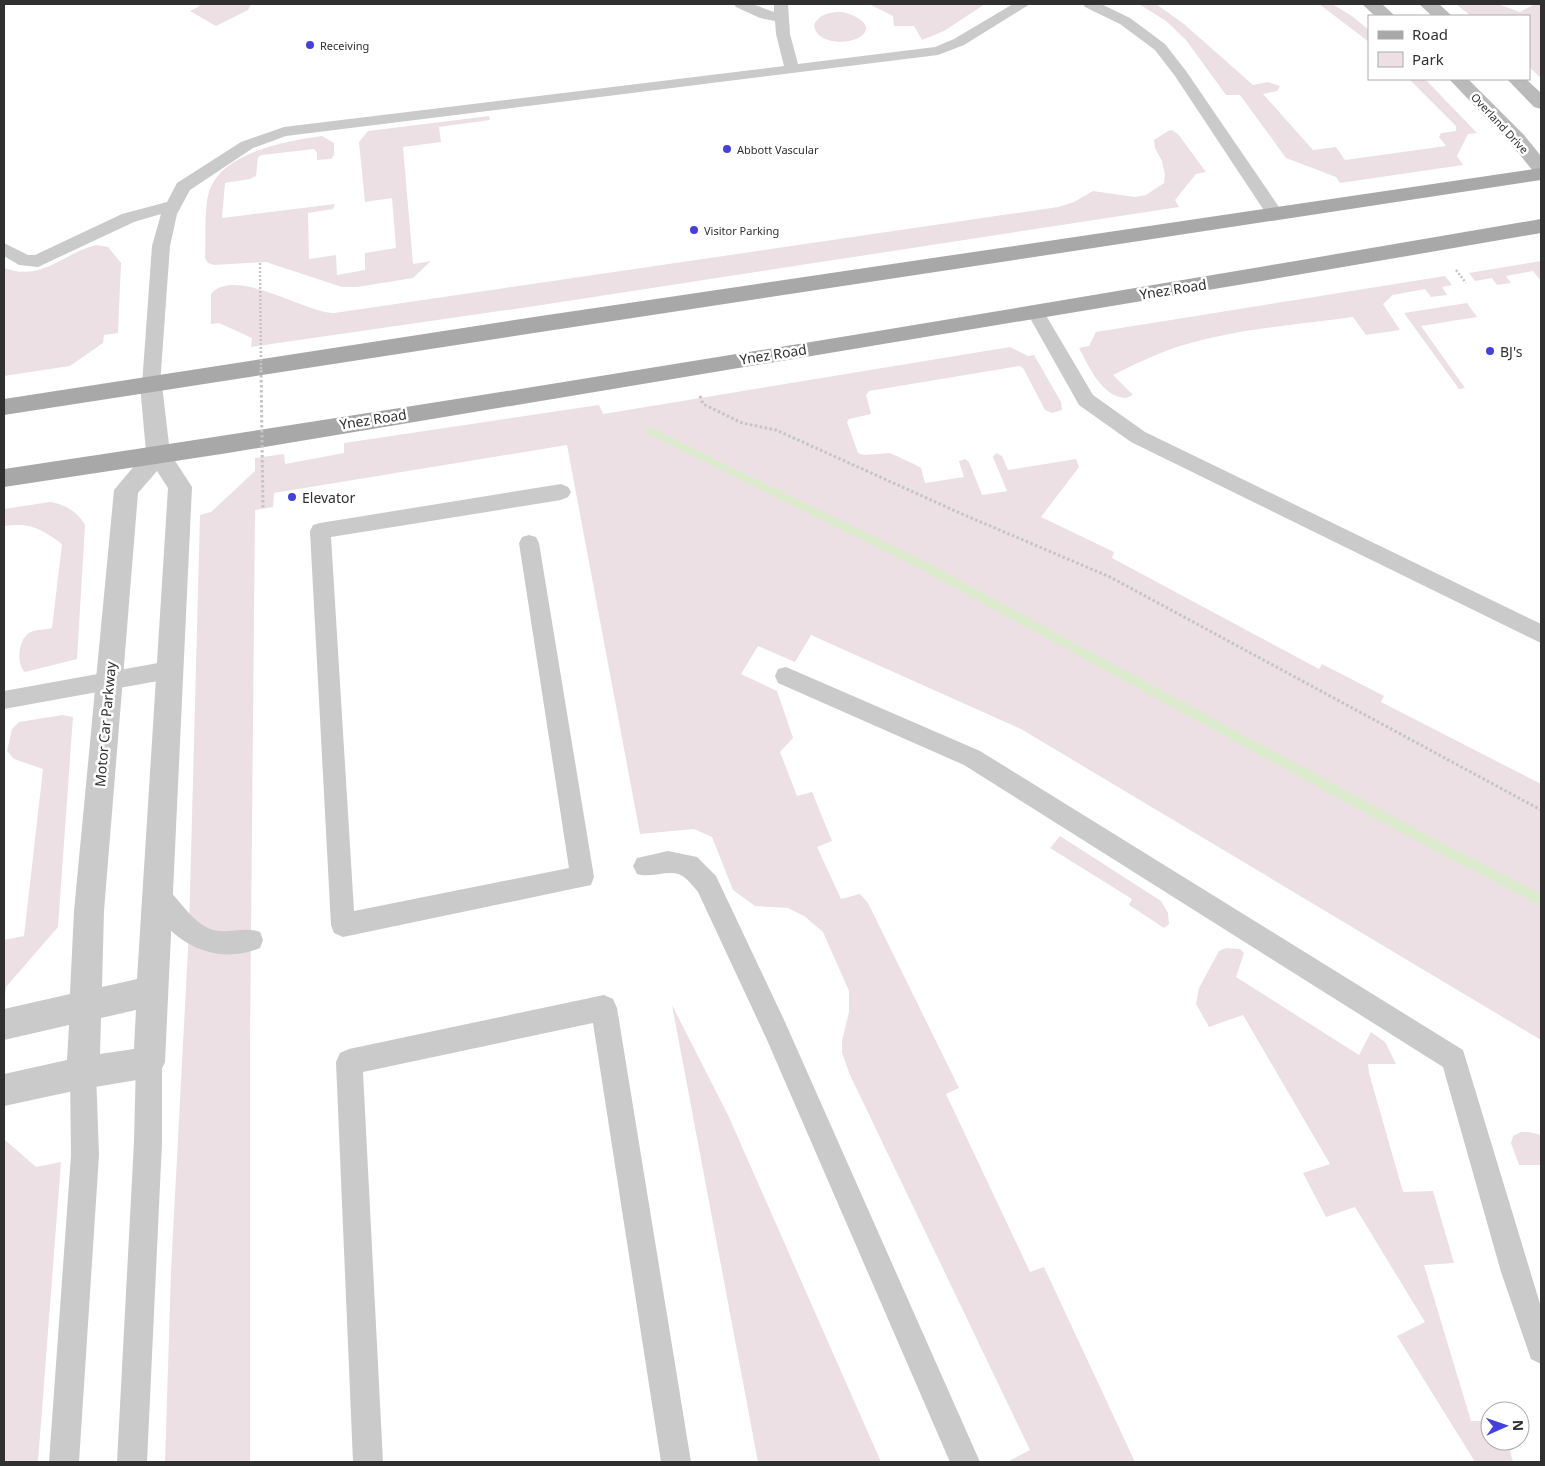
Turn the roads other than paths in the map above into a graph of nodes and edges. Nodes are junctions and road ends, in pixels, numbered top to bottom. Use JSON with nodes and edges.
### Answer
{"nodes":[{"id":1,"x":741,"y":4,"type":"edge"},
{"id":2,"x":1023,"y":4,"type":"edge"},
{"id":3,"x":1090,"y":4,"type":"edge"},
{"id":4,"x":1371,"y":4,"type":"edge"},
{"id":5,"x":1428,"y":4,"type":"edge"},
{"id":6,"x":782,"y":11,"type":"edge"},
{"id":7,"x":1385,"y":15,"type":"edge"},
{"id":8,"x":1442,"y":15,"type":"edge"},
{"id":9,"x":792,"y":69,"type":"junction"},
{"id":10,"x":1459,"y":80,"type":"edge"},
{"id":11,"x":1517,"y":80,"type":"edge"},
{"id":12,"x":1541,"y":103,"type":"edge"},
{"id":13,"x":1541,"y":168,"type":"edge"},
{"id":14,"x":1541,"y":174,"type":"edge"},
{"id":15,"x":174,"y":205,"type":"junction"},
{"id":16,"x":1275,"y":214,"type":"junction"},
{"id":17,"x":1541,"y":226,"type":"edge"},
{"id":18,"x":4,"y":249,"type":"edge"},
{"id":19,"x":1034,"y":311,"type":"junction"},
{"id":20,"x":151,"y":385,"type":"junction"},
{"id":21,"x":4,"y":407,"type":"edge"},
{"id":22,"x":158,"y":454,"type":"junction"},
{"id":23,"x":4,"y":478,"type":"edge"},
{"id":24,"x":561,"y":492,"type":"dead end"},
{"id":25,"x":529,"y":543,"type":"dead end"},
{"id":26,"x":1541,"y":634,"type":"edge"},
{"id":27,"x":169,"y":670,"type":"junction"},
{"id":28,"x":786,"y":676,"type":"dead end"},
{"id":29,"x":108,"y":682,"type":"junction"},
{"id":30,"x":4,"y":700,"type":"edge"},
{"id":31,"x":646,"y":866,"type":"dead end"},
{"id":32,"x":157,"y":893,"type":"junction"},
{"id":33,"x":251,"y":940,"type":"dead end"},
{"id":34,"x":152,"y":992,"type":"junction"},
{"id":35,"x":86,"y":1006,"type":"junction"},
{"id":36,"x":4,"y":1024,"type":"edge"},
{"id":37,"x":150,"y":1062,"type":"junction"},
{"id":38,"x":83,"y":1073,"type":"junction"},
{"id":39,"x":4,"y":1090,"type":"edge"},
{"id":40,"x":1541,"y":1349,"type":"edge"},
{"id":41,"x":64,"y":1462,"type":"edge"},
{"id":42,"x":132,"y":1462,"type":"edge"},
{"id":43,"x":368,"y":1462,"type":"edge"},
{"id":44,"x":676,"y":1462,"type":"edge"},
{"id":45,"x":965,"y":1462,"type":"edge"}],
"edges":[{"from":1,"to":6,"type":"lane"},
{"from":2,"to":9,"type":"lane"},
{"from":3,"to":16,"type":"lane"},
{"from":4,"to":7,"type":"main road"},
{"from":5,"to":8,"type":"main road"},
{"from":6,"to":9,"type":"lane"},
{"from":9,"to":15,"type":"lane"},
{"from":10,"to":13,"type":"main road","name":"Overland Drive"},
{"from":11,"to":12,"type":"main road"},
{"from":14,"to":16,"type":"main road"},
{"from":15,"to":18,"type":"lane"},
{"from":15,"to":20,"type":"lane"},
{"from":16,"to":20,"type":"main road"},
{"from":17,"to":19,"type":"main road","name":"Ynez Road"},
{"from":19,"to":22,"type":"main road","name":"Ynez Road"},
{"from":19,"to":26,"type":"lane"},
{"from":20,"to":21,"type":"main road"},
{"from":20,"to":22,"type":"street"},
{"from":22,"to":23,"type":"main road","name":"Ynez Road"},
{"from":22,"to":27,"type":"street"},
{"from":22,"to":29,"type":"street","name":"Motor Car Parkway"},
{"from":24,"to":25,"type":"lane"},
{"from":27,"to":29,"type":"lane"},
{"from":27,"to":32,"type":"street"},
{"from":28,"to":40,"type":"lane"},
{"from":29,"to":30,"type":"lane"},
{"from":29,"to":35,"type":"street","name":"Motor Car Parkway"},
{"from":31,"to":45,"type":"lane"},
{"from":32,"to":33,"type":"lane"},
{"from":32,"to":34,"type":"street"},
{"from":34,"to":35,"type":"street"},
{"from":34,"to":37,"type":"street"},
{"from":35,"to":36,"type":"street"},
{"from":35,"to":38,"type":"street","name":"Motor Car Parkway"},
{"from":37,"to":38,"type":"street"},
{"from":37,"to":42,"type":"lane"},
{"from":38,"to":39,"type":"street"},
{"from":38,"to":41,"type":"lane"},
{"from":43,"to":44,"type":"lane"}]}
